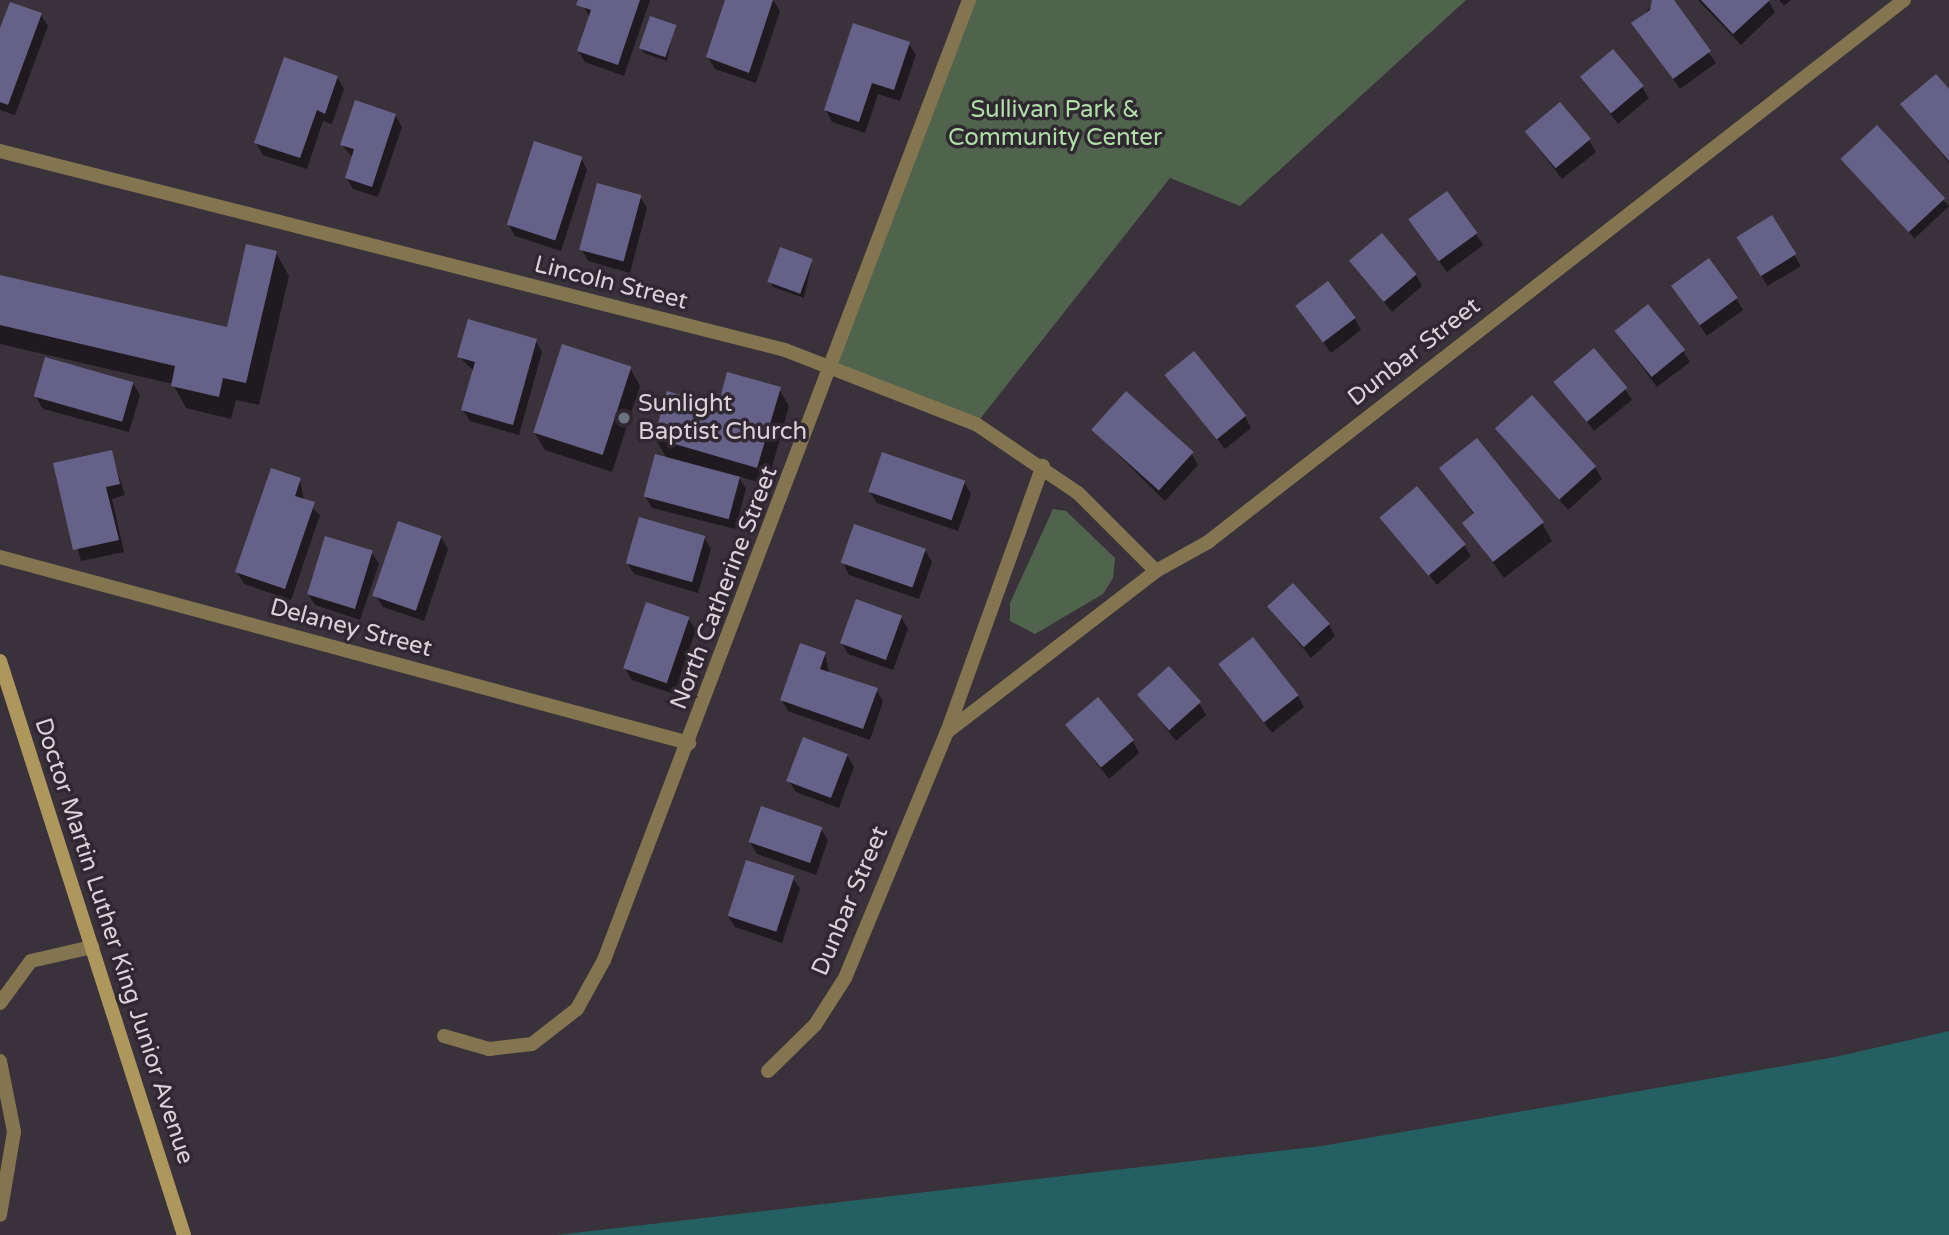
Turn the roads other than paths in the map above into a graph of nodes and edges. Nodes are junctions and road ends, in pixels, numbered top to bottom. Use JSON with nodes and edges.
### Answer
{"nodes":[{"id":1,"x":969,"y":0,"type":"edge"},
{"id":2,"x":1904,"y":0,"type":"edge"},
{"id":3,"x":0,"y":151,"type":"edge"},
{"id":4,"x":830,"y":372,"type":"junction"},
{"id":5,"x":1043,"y":466,"type":"junction"},
{"id":6,"x":0,"y":557,"type":"edge"},
{"id":7,"x":1156,"y":571,"type":"junction"},
{"id":8,"x":0,"y":661,"type":"edge"},
{"id":9,"x":947,"y":732,"type":"junction"},
{"id":10,"x":690,"y":743,"type":"junction"},
{"id":11,"x":92,"y":947,"type":"junction"},
{"id":12,"x":0,"y":1003,"type":"edge"},
{"id":13,"x":444,"y":1036,"type":"dead end"},
{"id":14,"x":0,"y":1061,"type":"edge"},
{"id":15,"x":768,"y":1071,"type":"dead end"},
{"id":16,"x":0,"y":1215,"type":"edge"},
{"id":17,"x":184,"y":1235,"type":"edge"}],
"edges":[{"from":1,"to":4,"type":"street","name":"North Catherine Street"},
{"from":2,"to":7,"type":"street","name":"Dunbar Street"},
{"from":3,"to":4,"type":"street","name":"Lincoln Street"},
{"from":4,"to":5,"type":"street","name":"Lincoln Street"},
{"from":4,"to":10,"type":"street","name":"North Catherine Street"},
{"from":5,"to":7,"type":"street","name":"Lincoln Street"},
{"from":5,"to":9,"type":"street","name":"Dunbar Street"},
{"from":6,"to":10,"type":"street","name":"Delaney Street"},
{"from":7,"to":9,"type":"street","name":"Dunbar Street"},
{"from":8,"to":11,"type":"main road","name":"Doctor Martin Luther King Junior Avenue"},
{"from":9,"to":15,"type":"street","name":"Dunbar Street"},
{"from":10,"to":13,"type":"street","name":"North Catherine Street"},
{"from":11,"to":12,"type":"street"},
{"from":11,"to":17,"type":"main road","name":"Doctor Martin Luther King Junior Avenue"},
{"from":14,"to":16,"type":"street"}]}
